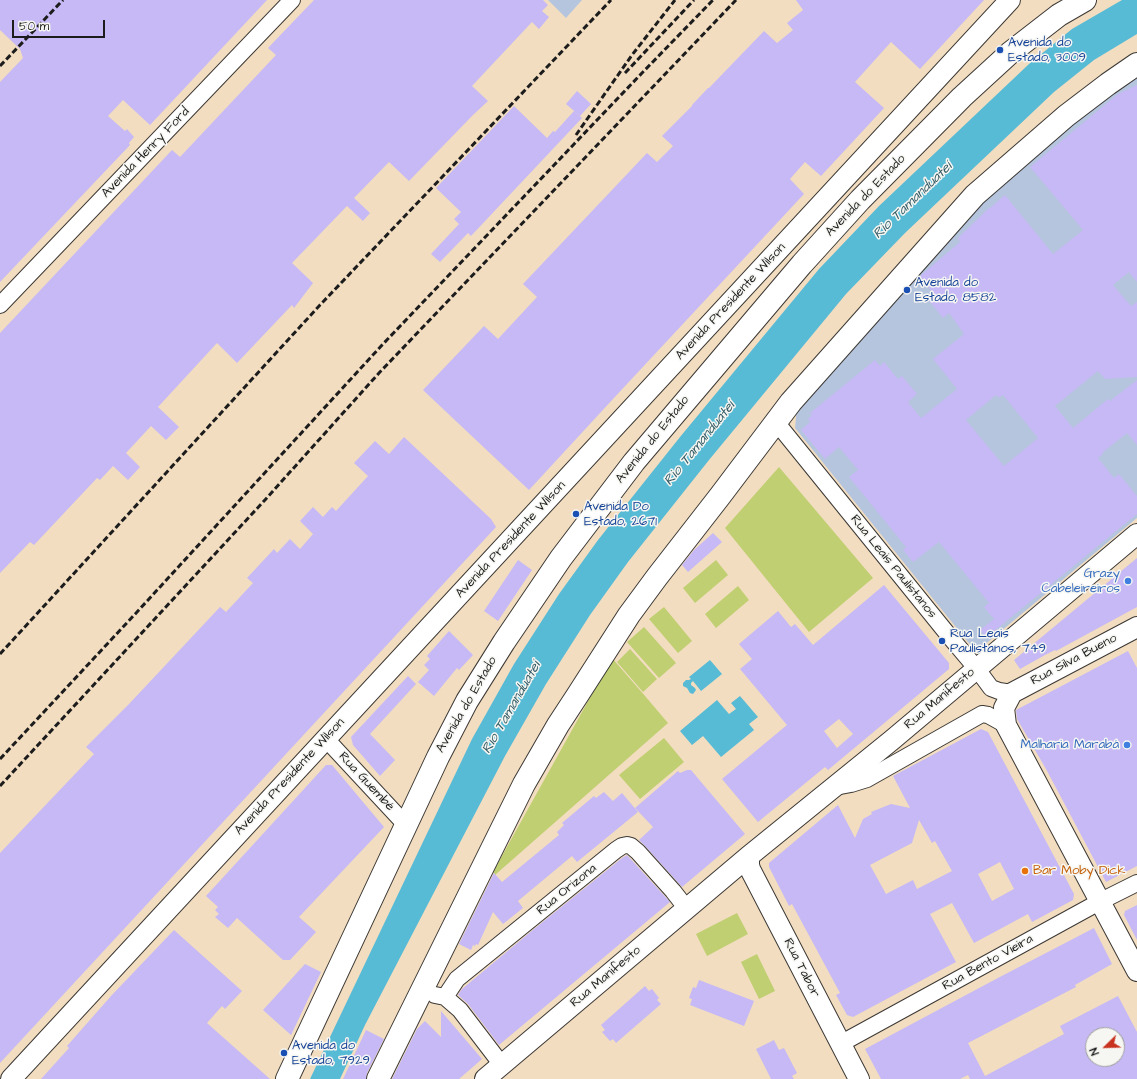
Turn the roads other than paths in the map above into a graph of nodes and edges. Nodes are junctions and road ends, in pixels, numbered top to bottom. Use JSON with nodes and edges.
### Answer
{"nodes":[{"id":1,"x":292,"y":0,"type":"edge"},
{"id":2,"x":1010,"y":0,"type":"edge"},
{"id":3,"x":1085,"y":0,"type":"edge"},
{"id":4,"x":1137,"y":64,"type":"edge"},
{"id":5,"x":0,"y":305,"type":"edge"},
{"id":6,"x":776,"y":422,"type":"junction"},
{"id":7,"x":1137,"y":534,"type":"edge"},
{"id":8,"x":1137,"y":627,"type":"edge"},
{"id":9,"x":977,"y":668,"type":"junction"},
{"id":10,"x":1012,"y":694,"type":"junction"},
{"id":11,"x":1006,"y":725,"type":"junction"},
{"id":12,"x":326,"y":739,"type":"junction"},
{"id":13,"x":835,"y":787,"type":"junction"},
{"id":14,"x":406,"y":825,"type":"junction"},
{"id":15,"x":751,"y":865,"type":"junction"},
{"id":16,"x":1137,"y":883,"type":"edge"},
{"id":17,"x":1101,"y":901,"type":"junction"},
{"id":18,"x":687,"y":910,"type":"junction"},
{"id":19,"x":1137,"y":971,"type":"edge"},
{"id":20,"x":422,"y":991,"type":"junction"},
{"id":21,"x":445,"y":997,"type":"junction"},
{"id":22,"x":840,"y":1044,"type":"junction"},
{"id":23,"x":502,"y":1065,"type":"junction"},
{"id":24,"x":11,"y":1079,"type":"edge"},
{"id":25,"x":287,"y":1079,"type":"edge"},
{"id":26,"x":378,"y":1079,"type":"edge"},
{"id":27,"x":485,"y":1079,"type":"edge"},
{"id":28,"x":859,"y":1079,"type":"edge"}],
"edges":[{"from":1,"to":5,"type":"street","name":"Avenida Henry Ford"},
{"from":2,"to":12,"type":"main road","name":"Avenida Presidente Wilson"},
{"from":3,"to":14,"type":"highway","name":"Avenida do Estado"},
{"from":4,"to":6,"type":"highway"},
{"from":6,"to":9,"type":"street","name":"Rua Leais Paulistanos"},
{"from":6,"to":20,"type":"highway"},
{"from":7,"to":9,"type":"main road","name":"Rua Manifesto"},
{"from":8,"to":10,"type":"main road","name":"Rua Silva Bueno"},
{"from":9,"to":10,"type":"street","name":"Rua Leais Paulistanos"},
{"from":9,"to":13,"type":"main road","name":"Rua Manifesto"},
{"from":10,"to":11,"type":"main road"},
{"from":11,"to":13,"type":"street","name":"Rua Manifesto"},
{"from":11,"to":17,"type":"main road"},
{"from":12,"to":14,"type":"street","name":"Rua Guembé"},
{"from":12,"to":24,"type":"main road","name":"Avenida Presidente Wilson"},
{"from":13,"to":15,"type":"main road","name":"Rua Manifesto"},
{"from":14,"to":25,"type":"highway","name":"Avenida do Estado"},
{"from":15,"to":18,"type":"main road","name":"Rua Manifesto"},
{"from":15,"to":22,"type":"main road","name":"Rua Tabor"},
{"from":16,"to":17,"type":"street","name":"Rua Bento Vieira"},
{"from":17,"to":19,"type":"main road"},
{"from":17,"to":22,"type":"street","name":"Rua Bento Vieira"},
{"from":18,"to":21,"type":"street","name":"Rua Orizona"},
{"from":18,"to":23,"type":"main road","name":"Rua Manifesto"},
{"from":20,"to":21,"type":"street"},
{"from":20,"to":26,"type":"highway"},
{"from":21,"to":23,"type":"street"},
{"from":22,"to":28,"type":"main road","name":"Rua Tabor"},
{"from":23,"to":27,"type":"main road","name":"Rua Manifesto"}]}
